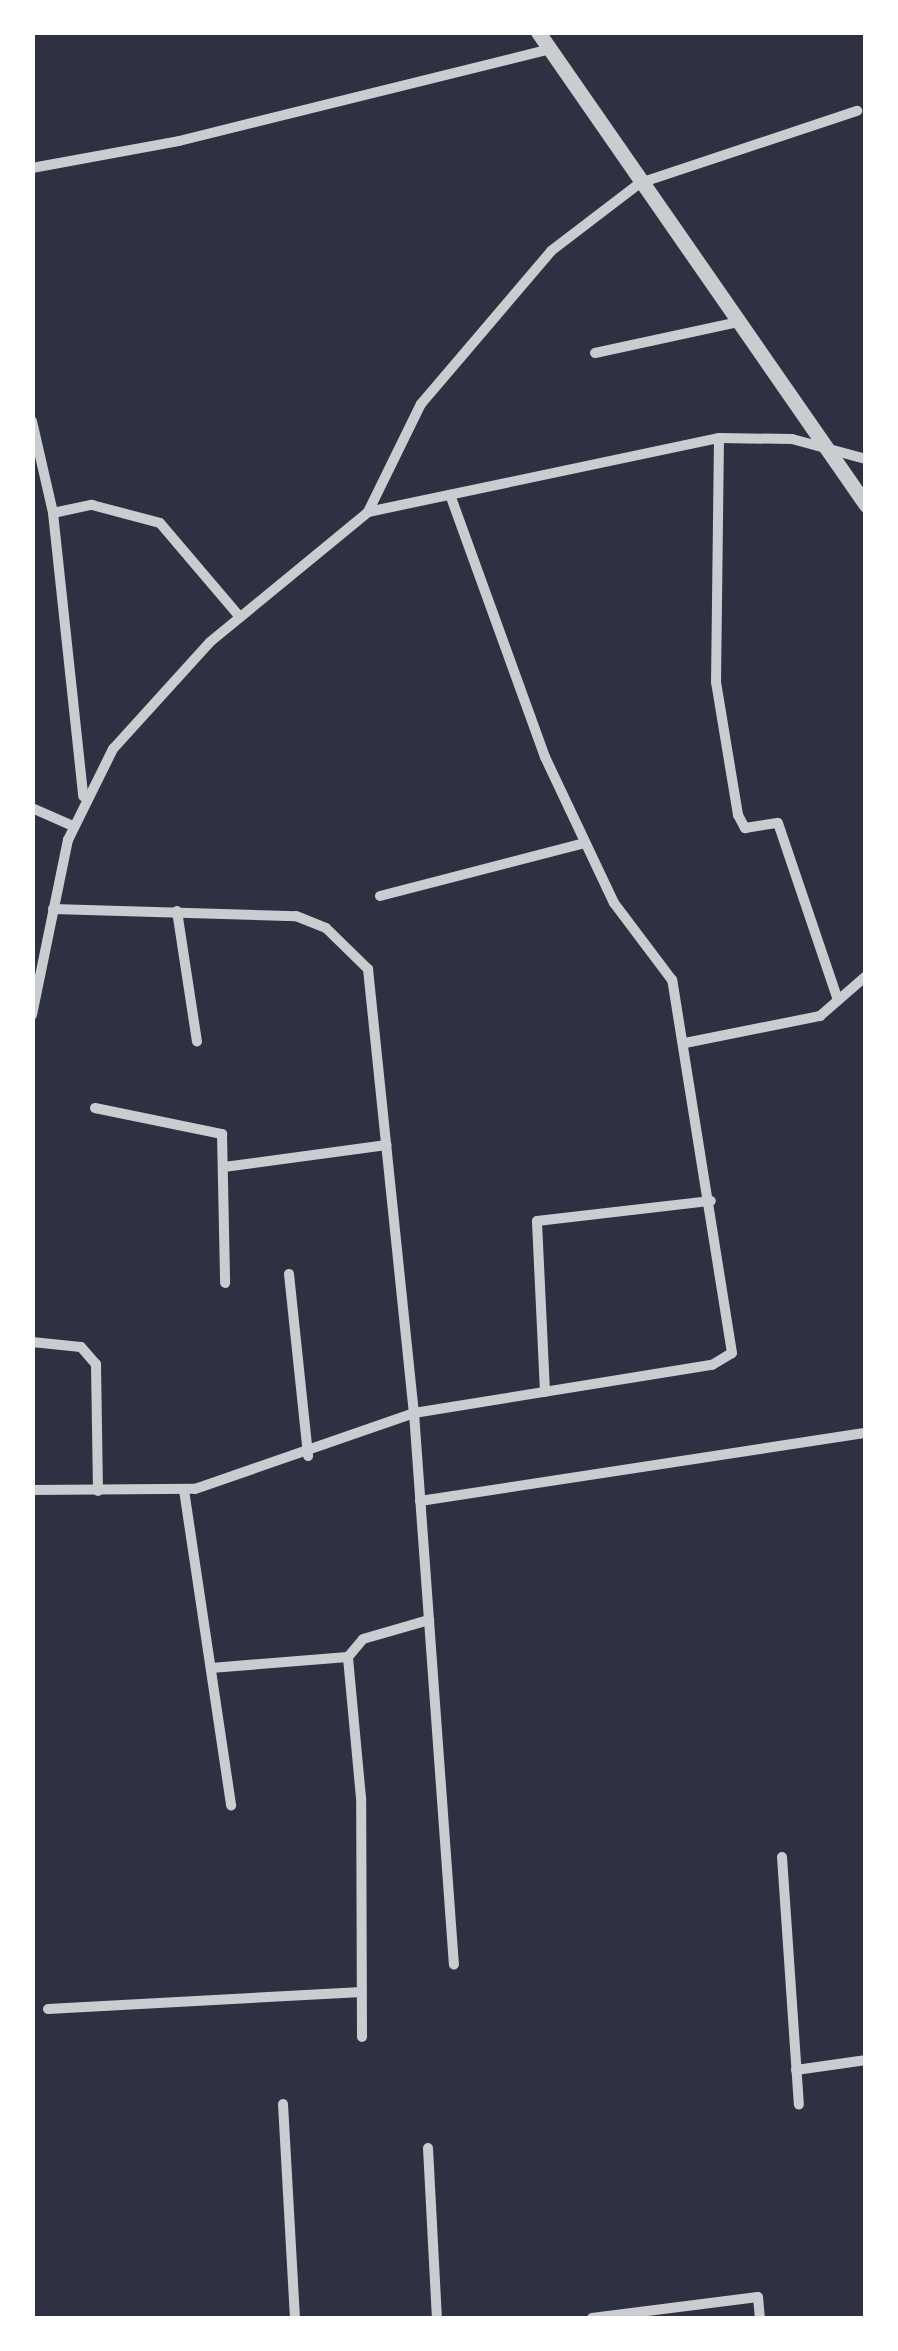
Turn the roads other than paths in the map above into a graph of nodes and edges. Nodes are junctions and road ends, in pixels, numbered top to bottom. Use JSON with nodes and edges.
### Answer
{"nodes":[{"id":1,"x":538,"y":32,"type":"edge"},
{"id":2,"x":546,"y":50,"type":"junction"},
{"id":3,"x":857,"y":111,"type":"dead end"},
{"id":4,"x":32,"y":168,"type":"edge"},
{"id":5,"x":640,"y":184,"type":"junction"},
{"id":6,"x":738,"y":322,"type":"junction"},
{"id":7,"x":596,"y":353,"type":"dead end"},
{"id":8,"x":32,"y":421,"type":"edge"},
{"id":9,"x":719,"y":438,"type":"junction"},
{"id":10,"x":830,"y":452,"type":"junction"},
{"id":11,"x":866,"y":459,"type":"edge"},
{"id":12,"x":450,"y":495,"type":"junction"},
{"id":13,"x":866,"y":505,"type":"edge"},
{"id":14,"x":368,"y":512,"type":"junction"},
{"id":15,"x":53,"y":513,"type":"junction"},
{"id":16,"x":240,"y":617,"type":"junction"},
{"id":17,"x":83,"y":797,"type":"junction"},
{"id":18,"x":32,"y":808,"type":"edge"},
{"id":19,"x":72,"y":826,"type":"junction"},
{"id":20,"x":584,"y":843,"type":"junction"},
{"id":21,"x":380,"y":896,"type":"dead end"},
{"id":22,"x":54,"y":909,"type":"junction"},
{"id":23,"x":177,"y":911,"type":"junction"},
{"id":24,"x":866,"y":976,"type":"edge"},
{"id":25,"x":838,"y":1000,"type":"junction"},
{"id":26,"x":32,"y":1015,"type":"edge"},
{"id":27,"x":196,"y":1041,"type":"dead end"},
{"id":28,"x":685,"y":1043,"type":"junction"},
{"id":29,"x":96,"y":1108,"type":"dead end"},
{"id":30,"x":387,"y":1145,"type":"junction"},
{"id":31,"x":224,"y":1168,"type":"junction"},
{"id":32,"x":711,"y":1201,"type":"junction"},
{"id":33,"x":290,"y":1274,"type":"dead end"},
{"id":34,"x":224,"y":1284,"type":"dead end"},
{"id":35,"x":32,"y":1342,"type":"edge"},
{"id":36,"x":544,"y":1392,"type":"junction"},
{"id":37,"x":414,"y":1413,"type":"junction"},
{"id":38,"x":866,"y":1433,"type":"edge"},
{"id":39,"x":308,"y":1456,"type":"junction"},
{"id":40,"x":32,"y":1490,"type":"edge"},
{"id":41,"x":184,"y":1490,"type":"junction"},
{"id":42,"x":98,"y":1491,"type":"junction"},
{"id":43,"x":420,"y":1500,"type":"junction"},
{"id":44,"x":429,"y":1620,"type":"junction"},
{"id":45,"x":348,"y":1657,"type":"junction"},
{"id":46,"x":211,"y":1668,"type":"junction"},
{"id":47,"x":231,"y":1806,"type":"dead end"},
{"id":48,"x":782,"y":1857,"type":"dead end"},
{"id":49,"x":454,"y":1965,"type":"dead end"},
{"id":50,"x":362,"y":1992,"type":"junction"},
{"id":51,"x":48,"y":2009,"type":"dead end"},
{"id":52,"x":362,"y":2037,"type":"dead end"},
{"id":53,"x":866,"y":2060,"type":"edge"},
{"id":54,"x":796,"y":2070,"type":"junction"},
{"id":55,"x":282,"y":2104,"type":"dead end"},
{"id":56,"x":799,"y":2104,"type":"dead end"},
{"id":57,"x":428,"y":2148,"type":"dead end"},
{"id":58,"x":295,"y":2318,"type":"edge"},
{"id":59,"x":437,"y":2318,"type":"edge"},
{"id":60,"x":592,"y":2318,"type":"edge"},
{"id":61,"x":760,"y":2318,"type":"edge"}],
"edges":[{"from":1,"to":2,"type":"street"},
{"from":2,"to":4,"type":"street"},
{"from":2,"to":5,"type":"street"},
{"from":3,"to":5,"type":"street"},
{"from":5,"to":6,"type":"street"},
{"from":5,"to":14,"type":"street"},
{"from":6,"to":7,"type":"street"},
{"from":6,"to":10,"type":"street"},
{"from":8,"to":15,"type":"street"},
{"from":9,"to":10,"type":"street"},
{"from":9,"to":12,"type":"street"},
{"from":9,"to":25,"type":"street"},
{"from":10,"to":11,"type":"street"},
{"from":10,"to":13,"type":"street"},
{"from":12,"to":14,"type":"street"},
{"from":12,"to":20,"type":"street"},
{"from":14,"to":16,"type":"street"},
{"from":15,"to":16,"type":"street"},
{"from":15,"to":17,"type":"street"},
{"from":16,"to":17,"type":"street"},
{"from":17,"to":19,"type":"street"},
{"from":18,"to":19,"type":"street"},
{"from":19,"to":22,"type":"street"},
{"from":20,"to":21,"type":"street"},
{"from":20,"to":28,"type":"street"},
{"from":22,"to":23,"type":"street"},
{"from":22,"to":26,"type":"street"},
{"from":23,"to":27,"type":"street"},
{"from":23,"to":30,"type":"street"},
{"from":24,"to":25,"type":"street"},
{"from":25,"to":28,"type":"street"},
{"from":28,"to":32,"type":"street"},
{"from":29,"to":31,"type":"street"},
{"from":30,"to":31,"type":"street"},
{"from":30,"to":37,"type":"street"},
{"from":31,"to":34,"type":"street"},
{"from":32,"to":36,"type":"street"},
{"from":32,"to":36,"type":"street"},
{"from":33,"to":39,"type":"street"},
{"from":35,"to":42,"type":"street"},
{"from":36,"to":37,"type":"street"},
{"from":37,"to":39,"type":"street"},
{"from":37,"to":43,"type":"street"},
{"from":38,"to":43,"type":"street"},
{"from":39,"to":41,"type":"street"},
{"from":40,"to":42,"type":"street"},
{"from":41,"to":42,"type":"street"},
{"from":41,"to":46,"type":"street"},
{"from":43,"to":44,"type":"street"},
{"from":44,"to":45,"type":"street"},
{"from":44,"to":49,"type":"street"},
{"from":45,"to":46,"type":"street"},
{"from":45,"to":50,"type":"street"},
{"from":46,"to":47,"type":"street"},
{"from":48,"to":54,"type":"street"},
{"from":50,"to":51,"type":"street"},
{"from":50,"to":52,"type":"street"},
{"from":53,"to":54,"type":"street"},
{"from":54,"to":56,"type":"street"},
{"from":55,"to":58,"type":"street"},
{"from":57,"to":59,"type":"street"},
{"from":60,"to":61,"type":"street"}]}
